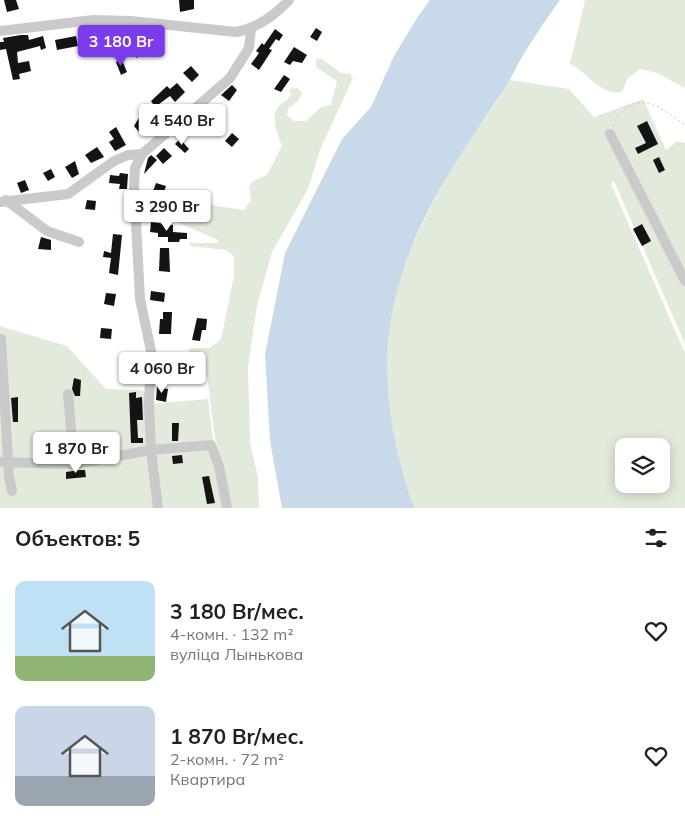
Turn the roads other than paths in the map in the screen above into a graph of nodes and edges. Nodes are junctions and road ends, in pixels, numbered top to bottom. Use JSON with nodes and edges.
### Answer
{"nodes":[{"id":1,"x":289,"y":0,"type":"edge"},
{"id":2,"x":251,"y":29,"type":"junction"},
{"id":3,"x":0,"y":31,"type":"edge"},
{"id":4,"x":610,"y":134,"type":"road end"},
{"id":5,"x":142,"y":154,"type":"junction"},
{"id":6,"x":3,"y":201,"type":"edge"},
{"id":7,"x":79,"y":242,"type":"dead end"},
{"id":8,"x":685,"y":281,"type":"edge"},
{"id":9,"x":1,"y":339,"type":"edge"},
{"id":10,"x":68,"y":394,"type":"dead end"},
{"id":11,"x":151,"y":450,"type":"junction"},
{"id":12,"x":5,"y":462,"type":"edge"},
{"id":13,"x":74,"y":464,"type":"junction"},
{"id":14,"x":12,"y":491,"type":"dead end"},
{"id":15,"x":158,"y":508,"type":"edge"},
{"id":16,"x":227,"y":508,"type":"edge"}],
"edges":[{"from":1,"to":2,"type":"street"},
{"from":2,"to":3,"type":"street"},
{"from":2,"to":5,"type":"street"},
{"from":4,"to":8,"type":"street"},
{"from":5,"to":6,"type":"street"},
{"from":5,"to":11,"type":"street"},
{"from":6,"to":7,"type":"street"},
{"from":9,"to":12,"type":"street"},
{"from":10,"to":13,"type":"street"},
{"from":11,"to":13,"type":"street"},
{"from":11,"to":15,"type":"street"},
{"from":11,"to":16,"type":"street"},
{"from":12,"to":13,"type":"street"},
{"from":12,"to":14,"type":"street"}]}
